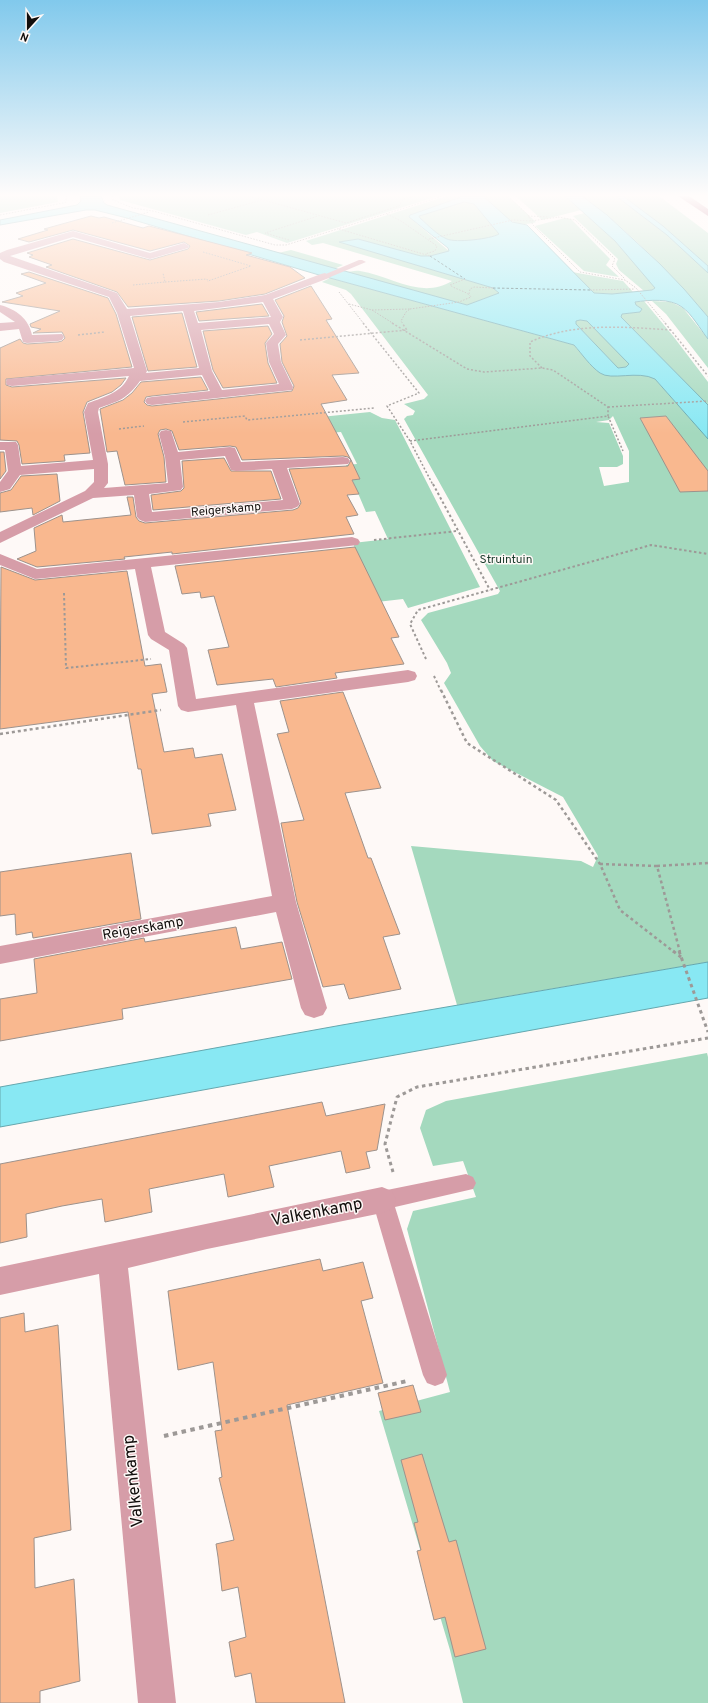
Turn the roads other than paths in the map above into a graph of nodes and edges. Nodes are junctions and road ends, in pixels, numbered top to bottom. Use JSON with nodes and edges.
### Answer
{"nodes":[{"id":1,"x":56,"y":275,"type":"edge"},
{"id":2,"x":325,"y":276,"type":"edge"},
{"id":3,"x":267,"y":298,"type":"junction"},
{"id":4,"x":0,"y":308,"type":"edge"},
{"id":5,"x":187,"y":308,"type":"junction"},
{"id":6,"x":123,"y":313,"type":"junction"},
{"id":7,"x":275,"y":320,"type":"junction"},
{"id":8,"x":24,"y":325,"type":"junction"},
{"id":9,"x":0,"y":327,"type":"edge"},
{"id":10,"x":194,"y":327,"type":"junction"},
{"id":11,"x":58,"y":337,"type":"road end"},
{"id":12,"x":206,"y":371,"type":"junction"},
{"id":13,"x":138,"y":374,"type":"junction"},
{"id":14,"x":12,"y":382,"type":"dead end"},
{"id":15,"x":218,"y":394,"type":"junction"},
{"id":16,"x":152,"y":401,"type":"dead end"},
{"id":17,"x":128,"y":403,"type":"dead end"},
{"id":18,"x":93,"y":406,"type":"junction"},
{"id":19,"x":166,"y":434,"type":"dead end"},
{"id":20,"x":0,"y":446,"type":"edge"},
{"id":21,"x":172,"y":456,"type":"junction"},
{"id":22,"x":343,"y":460,"type":"dead end"},
{"id":23,"x":101,"y":464,"type":"junction"},
{"id":24,"x":278,"y":465,"type":"junction"},
{"id":25,"x":15,"y":471,"type":"junction"},
{"id":26,"x":0,"y":488,"type":"edge"},
{"id":27,"x":141,"y":490,"type":"junction"},
{"id":28,"x":90,"y":494,"type":"junction"},
{"id":29,"x":0,"y":538,"type":"edge"},
{"id":30,"x":352,"y":542,"type":"road end"},
{"id":31,"x":0,"y":559,"type":"edge"},
{"id":32,"x":142,"y":563,"type":"junction"},
{"id":33,"x":408,"y":676,"type":"dead end"},
{"id":34,"x":244,"y":700,"type":"junction"},
{"id":35,"x":285,"y":902,"type":"junction"},
{"id":36,"x":0,"y":955,"type":"edge"},
{"id":37,"x":314,"y":1008,"type":"dead end"},
{"id":38,"x":466,"y":1183,"type":"dead end"},
{"id":39,"x":391,"y":1198,"type":"junction"},
{"id":40,"x":112,"y":1258,"type":"junction"},
{"id":41,"x":0,"y":1281,"type":"edge"},
{"id":42,"x":435,"y":1375,"type":"road end"},
{"id":43,"x":156,"y":1703,"type":"edge"}],
"edges":[{"from":1,"to":6,"type":"street"},
{"from":2,"to":3,"type":"street"},
{"from":3,"to":5,"type":"street"},
{"from":3,"to":7,"type":"street"},
{"from":4,"to":8,"type":"street"},
{"from":5,"to":6,"type":"street"},
{"from":5,"to":10,"type":"street"},
{"from":6,"to":13,"type":"street"},
{"from":7,"to":10,"type":"street"},
{"from":7,"to":15,"type":"street"},
{"from":8,"to":9,"type":"street"},
{"from":8,"to":11,"type":"street"},
{"from":10,"to":12,"type":"street"},
{"from":12,"to":13,"type":"street"},
{"from":12,"to":15,"type":"street"},
{"from":13,"to":14,"type":"street"},
{"from":13,"to":18,"type":"street"},
{"from":15,"to":16,"type":"street"},
{"from":17,"to":18,"type":"street"},
{"from":18,"to":23,"type":"street"},
{"from":19,"to":21,"type":"street"},
{"from":20,"to":25,"type":"street"},
{"from":21,"to":24,"type":"street"},
{"from":21,"to":27,"type":"street"},
{"from":22,"to":24,"type":"street"},
{"from":23,"to":25,"type":"street"},
{"from":23,"to":28,"type":"street"},
{"from":24,"to":27,"type":"street","name":"Reigerskamp"},
{"from":25,"to":26,"type":"street"},
{"from":27,"to":28,"type":"street"},
{"from":28,"to":29,"type":"street"},
{"from":30,"to":32,"type":"street"},
{"from":31,"to":32,"type":"street"},
{"from":32,"to":34,"type":"street"},
{"from":33,"to":34,"type":"street"},
{"from":34,"to":35,"type":"street"},
{"from":35,"to":36,"type":"street","name":"Reigerskamp"},
{"from":35,"to":37,"type":"street"},
{"from":38,"to":39,"type":"lane"},
{"from":39,"to":40,"type":"street","name":"Valkenkamp"},
{"from":39,"to":42,"type":"lane"},
{"from":40,"to":41,"type":"street","name":"Valkenkamp"},
{"from":40,"to":43,"type":"street","name":"Valkenkamp"}]}
